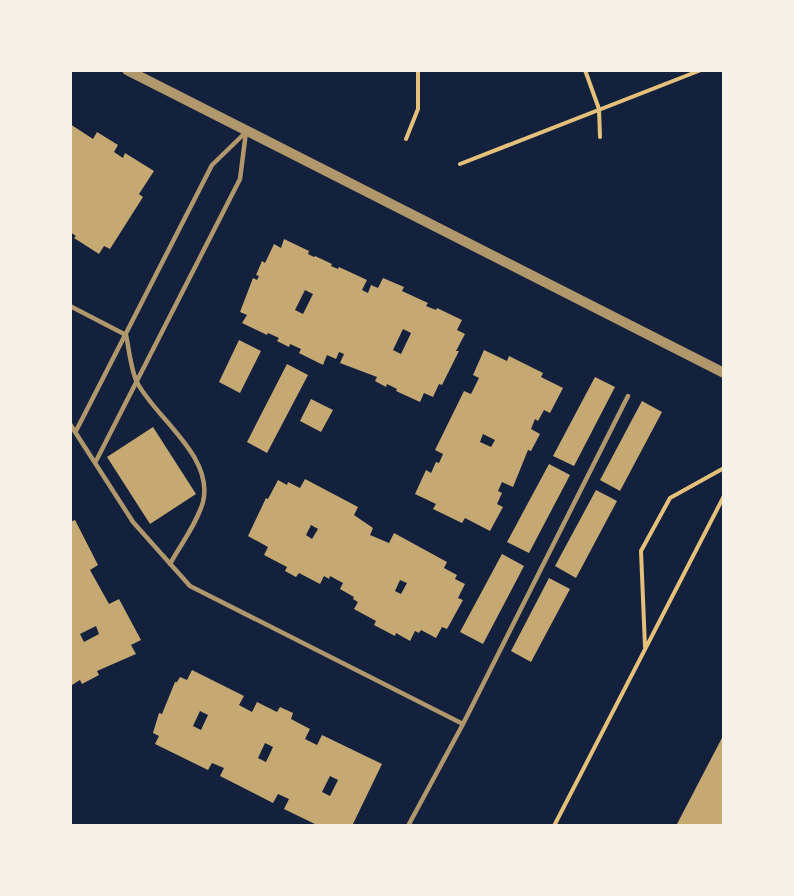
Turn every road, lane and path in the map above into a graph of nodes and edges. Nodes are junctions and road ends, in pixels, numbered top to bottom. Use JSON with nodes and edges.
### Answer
{"nodes":[{"id":1,"x":127,"y":70,"type":"edge"},
{"id":2,"x":418,"y":70,"type":"edge"},
{"id":3,"x":585,"y":70,"type":"edge"},
{"id":4,"x":702,"y":70,"type":"edge"},
{"id":5,"x":599,"y":109,"type":"junction"},
{"id":6,"x":246,"y":132,"type":"junction"},
{"id":7,"x":600,"y":137,"type":"dead end"},
{"id":8,"x":406,"y":139,"type":"dead end"},
{"id":9,"x":460,"y":164,"type":"dead end"},
{"id":10,"x":70,"y":306,"type":"edge"},
{"id":11,"x":126,"y":335,"type":"junction"},
{"id":12,"x":723,"y":373,"type":"edge"},
{"id":13,"x":137,"y":383,"type":"junction"},
{"id":14,"x":628,"y":396,"type":"dead end"},
{"id":15,"x":70,"y":424,"type":"edge"},
{"id":16,"x":76,"y":432,"type":"junction"},
{"id":17,"x":95,"y":463,"type":"junction"},
{"id":18,"x":723,"y":468,"type":"edge"},
{"id":19,"x":723,"y":496,"type":"edge"},
{"id":20,"x":170,"y":564,"type":"junction"},
{"id":21,"x":645,"y":648,"type":"junction"},
{"id":22,"x":463,"y":724,"type":"junction"},
{"id":23,"x":408,"y":825,"type":"edge"},
{"id":24,"x":554,"y":825,"type":"edge"}],
"edges":[{"from":1,"to":6,"type":"street"},
{"from":2,"to":8,"type":"path"},
{"from":3,"to":5,"type":"path"},
{"from":4,"to":5,"type":"path"},
{"from":5,"to":7,"type":"path"},
{"from":5,"to":9,"type":"path"},
{"from":6,"to":11,"type":"lane"},
{"from":6,"to":12,"type":"street"},
{"from":6,"to":13,"type":"lane"},
{"from":10,"to":11,"type":"lane"},
{"from":11,"to":13,"type":"lane"},
{"from":11,"to":16,"type":"lane"},
{"from":13,"to":17,"type":"lane"},
{"from":13,"to":20,"type":"lane"},
{"from":14,"to":22,"type":"lane"},
{"from":15,"to":16,"type":"lane"},
{"from":16,"to":17,"type":"lane"},
{"from":17,"to":20,"type":"lane"},
{"from":18,"to":21,"type":"path"},
{"from":19,"to":21,"type":"path"},
{"from":20,"to":22,"type":"lane"},
{"from":21,"to":24,"type":"path"},
{"from":22,"to":23,"type":"lane"}]}
